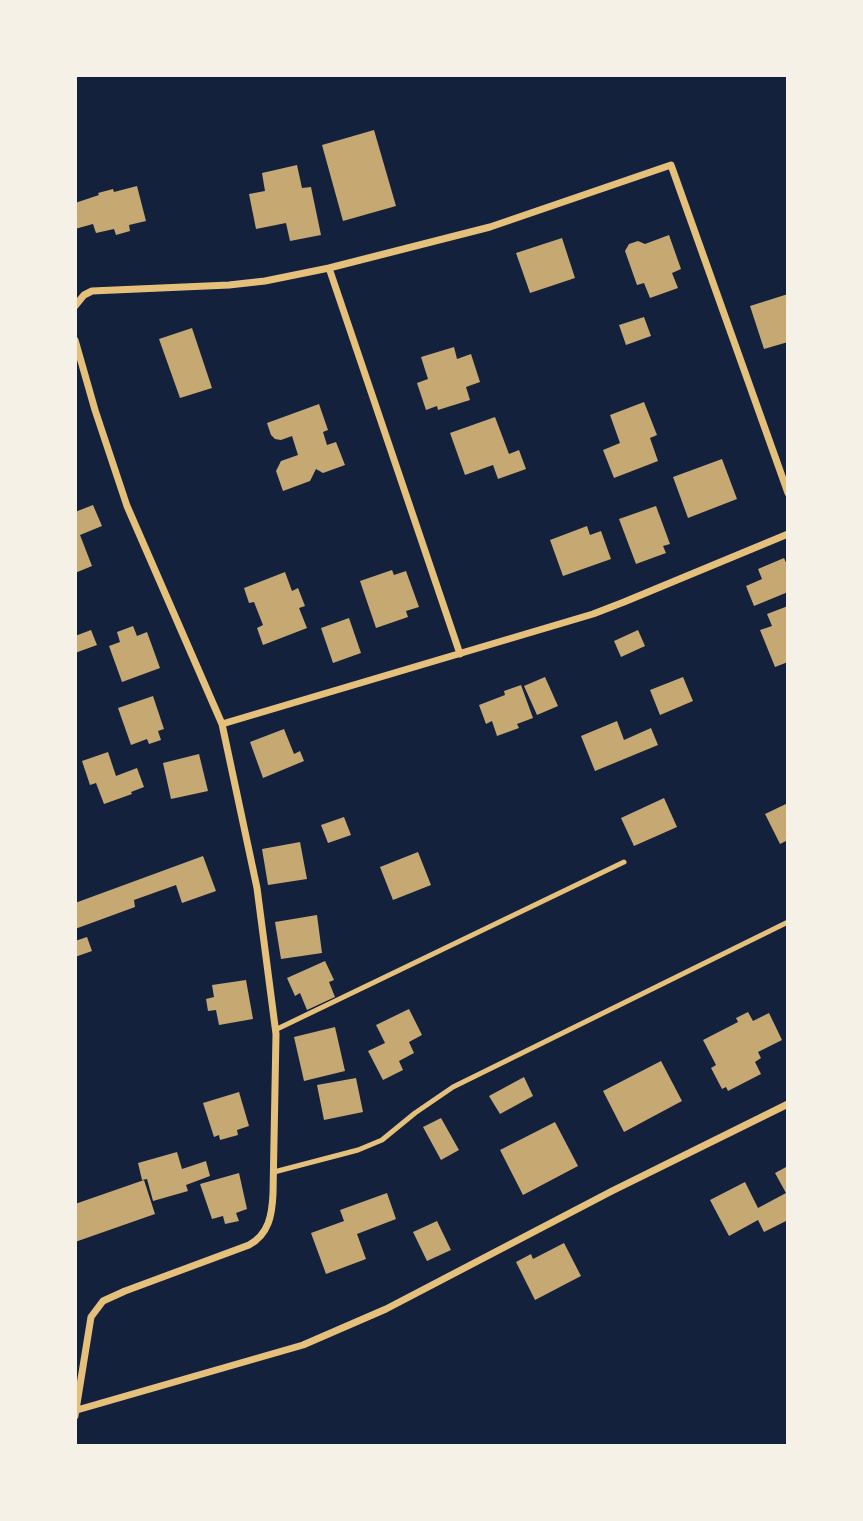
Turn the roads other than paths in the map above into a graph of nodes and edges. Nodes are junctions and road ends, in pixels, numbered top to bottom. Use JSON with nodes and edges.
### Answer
{"nodes":[{"id":1,"x":328,"y":268,"type":"junction"},
{"id":2,"x":75,"y":306,"type":"edge"},
{"id":3,"x":75,"y":340,"type":"edge"},
{"id":4,"x":788,"y":493,"type":"edge"},
{"id":5,"x":788,"y":534,"type":"edge"},
{"id":6,"x":460,"y":654,"type":"junction"},
{"id":7,"x":222,"y":724,"type":"junction"},
{"id":8,"x":624,"y":862,"type":"dead end"},
{"id":9,"x":788,"y":922,"type":"edge"},
{"id":10,"x":275,"y":1030,"type":"junction"},
{"id":11,"x":788,"y":1104,"type":"edge"},
{"id":12,"x":274,"y":1172,"type":"junction"},
{"id":13,"x":76,"y":1413,"type":"edge"}],
"edges":[{"from":1,"to":2,"type":"street"},
{"from":1,"to":4,"type":"street"},
{"from":1,"to":6,"type":"street"},
{"from":3,"to":7,"type":"street"},
{"from":5,"to":6,"type":"street"},
{"from":6,"to":7,"type":"street"},
{"from":7,"to":10,"type":"street"},
{"from":8,"to":10,"type":"lane"},
{"from":9,"to":12,"type":"lane"},
{"from":10,"to":12,"type":"street"},
{"from":11,"to":13,"type":"street"},
{"from":12,"to":13,"type":"street"}]}
